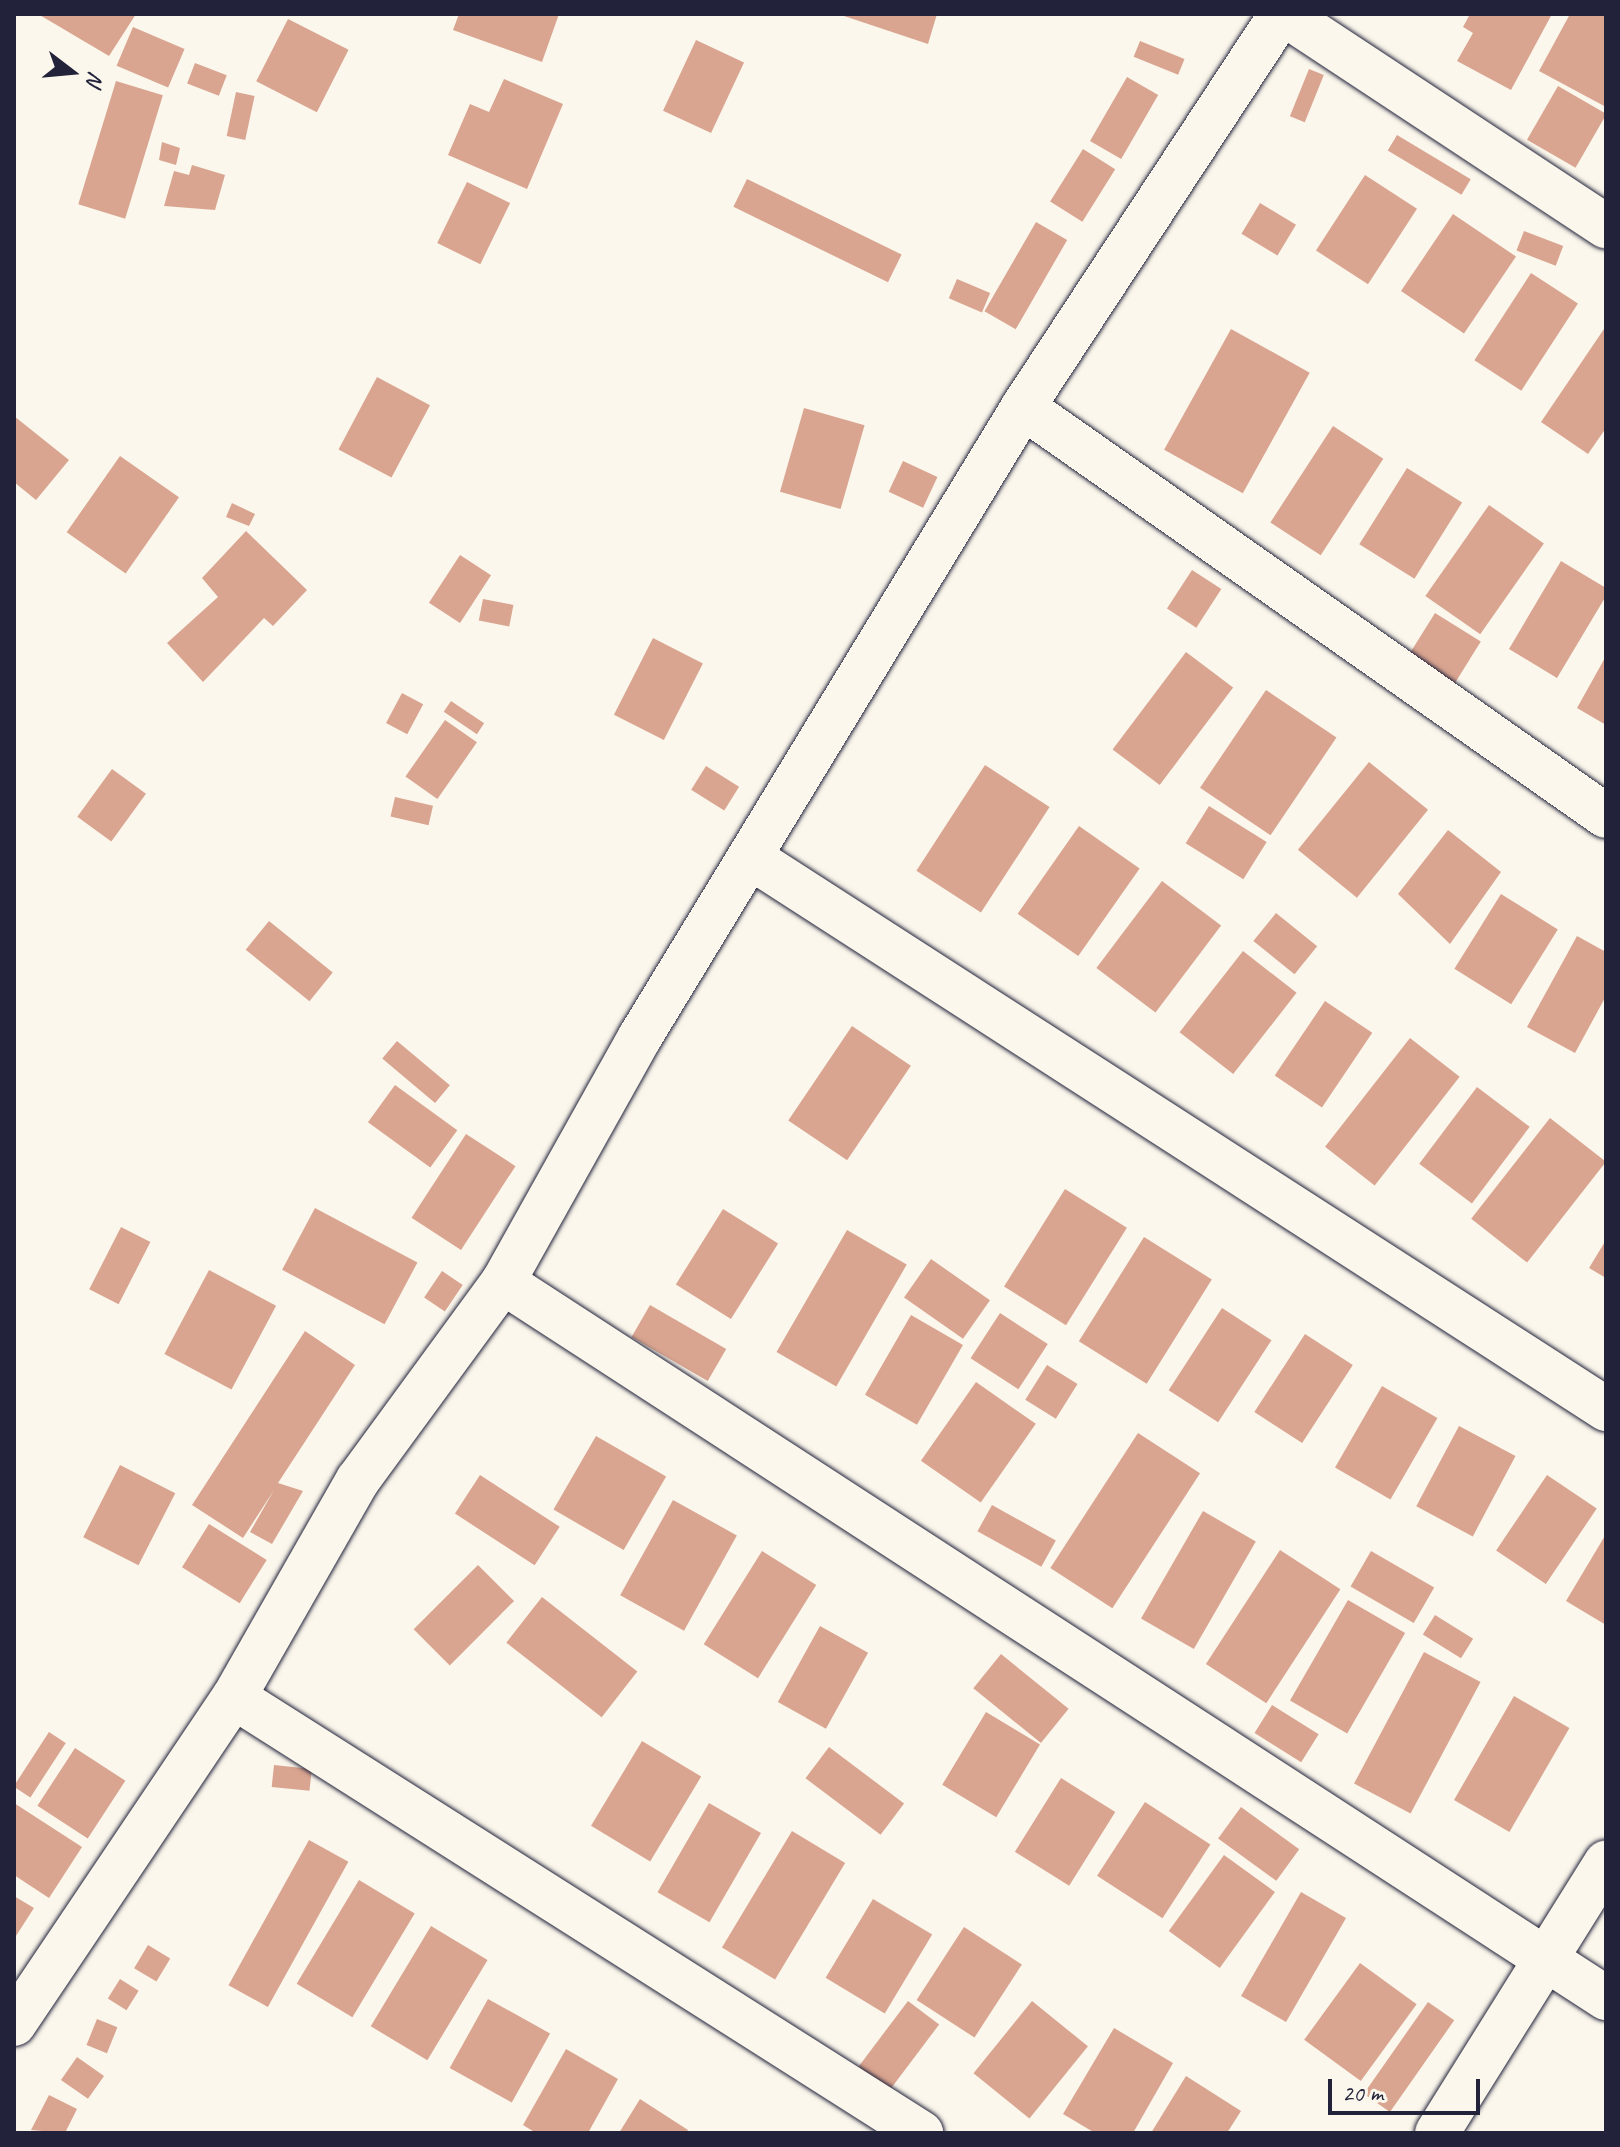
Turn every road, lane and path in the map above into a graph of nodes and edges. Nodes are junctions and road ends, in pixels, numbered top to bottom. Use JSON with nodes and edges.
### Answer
{"nodes":[{"id":1,"x":1283,"y":14,"type":"edge"},
{"id":2,"x":1606,"y":226,"type":"edge"},
{"id":3,"x":1023,"y":407,"type":"junction"},
{"id":4,"x":1606,"y":816,"type":"edge"},
{"id":5,"x":753,"y":859,"type":"junction"},
{"id":6,"x":503,"y":1282,"type":"junction"},
{"id":7,"x":1606,"y":1409,"type":"edge"},
{"id":8,"x":234,"y":1697,"type":"junction"},
{"id":9,"x":1606,"y":1863,"type":"edge"},
{"id":10,"x":1543,"y":1963,"type":"junction"},
{"id":11,"x":1606,"y":1998,"type":"edge"},
{"id":12,"x":14,"y":2024,"type":"edge"},
{"id":13,"x":921,"y":2133,"type":"edge"},
{"id":14,"x":1437,"y":2133,"type":"edge"}],
"edges":[{"from":1,"to":2,"type":"street"},
{"from":1,"to":3,"type":"street"},
{"from":3,"to":4,"type":"street"},
{"from":3,"to":5,"type":"street"},
{"from":5,"to":6,"type":"street"},
{"from":5,"to":7,"type":"street"},
{"from":6,"to":8,"type":"street"},
{"from":6,"to":10,"type":"street"},
{"from":8,"to":12,"type":"street"},
{"from":8,"to":13,"type":"street"},
{"from":9,"to":10,"type":"street"},
{"from":10,"to":11,"type":"street"},
{"from":10,"to":14,"type":"street"}]}
